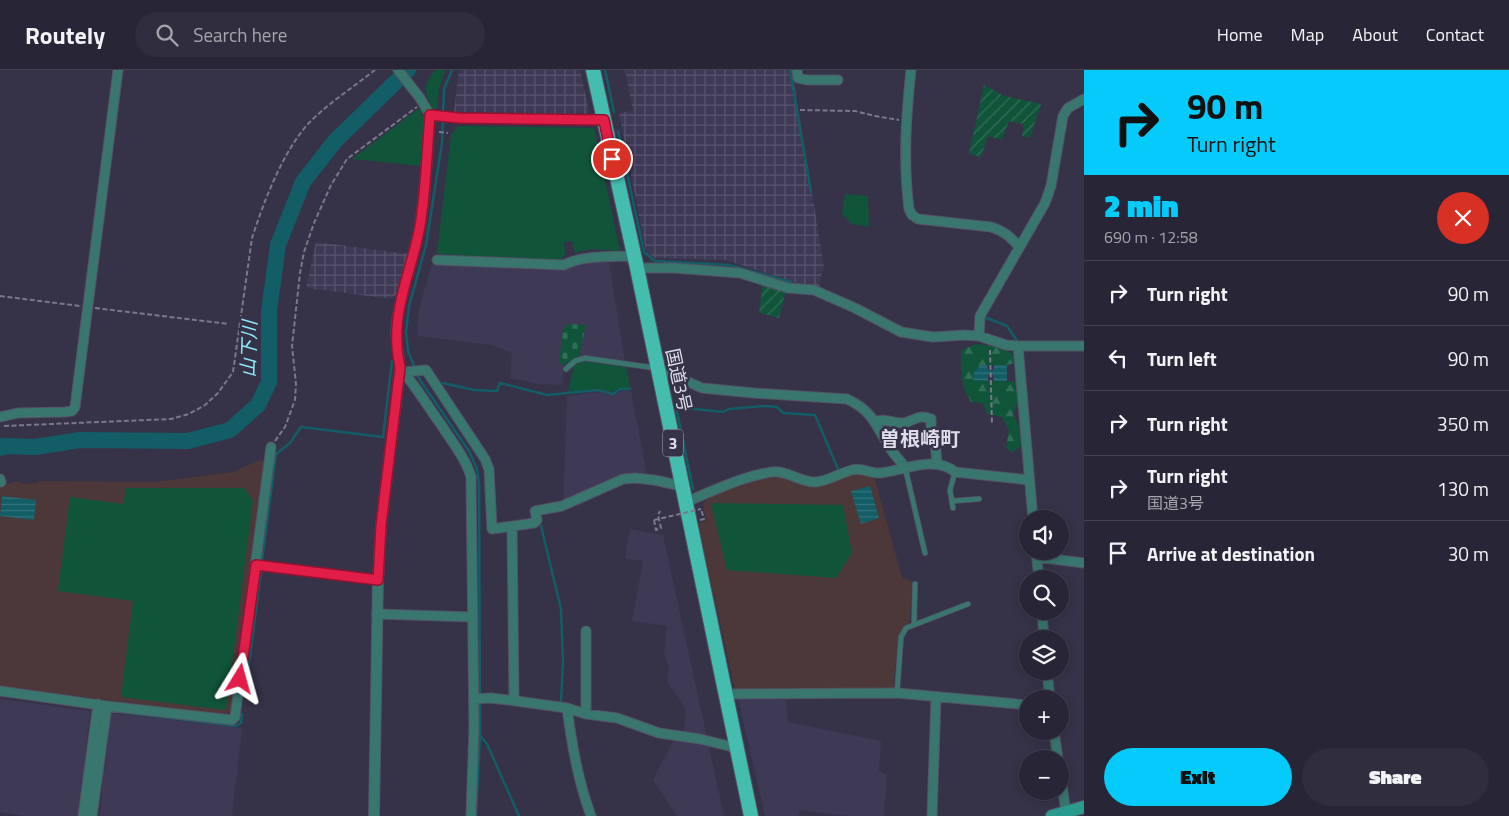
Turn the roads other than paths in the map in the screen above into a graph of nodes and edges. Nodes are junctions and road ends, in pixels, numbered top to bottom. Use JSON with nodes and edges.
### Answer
{"nodes":[{"id":1,"x":118,"y":70,"type":"edge"},
{"id":2,"x":398,"y":70,"type":"edge"},
{"id":3,"x":593,"y":70,"type":"edge"},
{"id":4,"x":797,"y":70,"type":"edge"},
{"id":5,"x":911,"y":70,"type":"edge"},
{"id":6,"x":838,"y":80,"type":"dead end"},
{"id":7,"x":1084,"y":99,"type":"edge"},
{"id":8,"x":430,"y":115,"type":"junction"},
{"id":9,"x":604,"y":120,"type":"junction"},
{"id":10,"x":1018,"y":247,"type":"junction"},
{"id":11,"x":437,"y":260,"type":"dead end"},
{"id":12,"x":636,"y":262,"type":"junction"},
{"id":13,"x":979,"y":336,"type":"junction"},
{"id":14,"x":1018,"y":346,"type":"junction"},
{"id":15,"x":1084,"y":346,"type":"edge"},
{"id":16,"x":657,"y":368,"type":"junction"},
{"id":17,"x":566,"y":369,"type":"dead end"},
{"id":18,"x":402,"y":370,"type":"junction"},
{"id":19,"x":0,"y":417,"type":"edge"},
{"id":20,"x":876,"y":422,"type":"junction"},
{"id":21,"x":271,"y":448,"type":"road end"},
{"id":22,"x":937,"y":464,"type":"junction"},
{"id":23,"x":905,"y":467,"type":"junction"},
{"id":24,"x":955,"y":472,"type":"junction"},
{"id":25,"x":1030,"y":480,"type":"junction"},
{"id":26,"x":682,"y":486,"type":"junction"},
{"id":27,"x":979,"y":499,"type":"dead end"},
{"id":28,"x":952,"y":501,"type":"junction"},
{"id":29,"x":686,"y":502,"type":"junction"},
{"id":30,"x":952,"y":508,"type":"dead end"},
{"id":31,"x":1032,"y":510,"type":"edge"},
{"id":32,"x":512,"y":526,"type":"junction"},
{"id":33,"x":925,"y":553,"type":"dead end"},
{"id":34,"x":1068,"y":560,"type":"edge"},
{"id":35,"x":1084,"y":563,"type":"edge"},
{"id":36,"x":256,"y":565,"type":"junction"},
{"id":37,"x":378,"y":580,"type":"junction"},
{"id":38,"x":915,"y":584,"type":"dead end"},
{"id":39,"x":968,"y":604,"type":"dead end"},
{"id":40,"x":377,"y":614,"type":"junction"},
{"id":41,"x":474,"y":617,"type":"junction"},
{"id":42,"x":914,"y":625,"type":"junction"},
{"id":43,"x":586,"y":631,"type":"dead end"},
{"id":44,"x":0,"y":691,"type":"edge"},
{"id":45,"x":897,"y":693,"type":"junction"},
{"id":46,"x":726,"y":694,"type":"junction"},
{"id":47,"x":936,"y":697,"type":"junction"},
{"id":48,"x":474,"y":699,"type":"junction"},
{"id":49,"x":516,"y":701,"type":"junction"},
{"id":50,"x":1019,"y":704,"type":"edge"},
{"id":51,"x":102,"y":705,"type":"junction"},
{"id":52,"x":567,"y":708,"type":"junction"},
{"id":53,"x":586,"y":714,"type":"junction"},
{"id":54,"x":737,"y":748,"type":"junction"},
{"id":55,"x":1064,"y":800,"type":"edge"},
{"id":56,"x":1084,"y":807,"type":"edge"},
{"id":57,"x":1066,"y":812,"type":"junction"},
{"id":58,"x":83,"y":816,"type":"edge"},
{"id":59,"x":92,"y":816,"type":"edge"},
{"id":60,"x":374,"y":816,"type":"edge"},
{"id":61,"x":471,"y":816,"type":"edge"},
{"id":62,"x":591,"y":816,"type":"edge"},
{"id":63,"x":751,"y":816,"type":"edge"},
{"id":64,"x":932,"y":816,"type":"edge"},
{"id":65,"x":1052,"y":816,"type":"edge"}],
"edges":[{"from":1,"to":19,"type":"street"},
{"from":2,"to":8,"type":"street"},
{"from":3,"to":9,"type":"highway","name":"国道3号","number":"3"},
{"from":4,"to":6,"type":"street"},
{"from":5,"to":10,"type":"street"},
{"from":7,"to":10,"type":"street"},
{"from":8,"to":9,"type":"street"},
{"from":8,"to":18,"type":"street"},
{"from":9,"to":12,"type":"highway","name":"国道3号","number":"3"},
{"from":10,"to":13,"type":"street"},
{"from":11,"to":12,"type":"street"},
{"from":12,"to":13,"type":"street"},
{"from":12,"to":16,"type":"highway","name":"国道3号","number":"3"},
{"from":13,"to":14,"type":"street"},
{"from":14,"to":15,"type":"street"},
{"from":14,"to":25,"type":"street"},
{"from":16,"to":17,"type":"lane"},
{"from":16,"to":20,"type":"street"},
{"from":16,"to":26,"type":"highway","name":"国道3号","number":"3"},
{"from":18,"to":32,"type":"street"},
{"from":18,"to":37,"type":"street"},
{"from":18,"to":41,"type":"street"},
{"from":20,"to":22,"type":"street"},
{"from":20,"to":23,"type":"street"},
{"from":21,"to":36,"type":"street"},
{"from":22,"to":23,"type":"street"},
{"from":22,"to":24,"type":"street"},
{"from":23,"to":29,"type":"street"},
{"from":23,"to":33,"type":"lane"},
{"from":24,"to":25,"type":"street"},
{"from":24,"to":28,"type":"lane"},
{"from":25,"to":31,"type":"street"},
{"from":26,"to":29,"type":"highway","name":"国道3号","number":"3"},
{"from":26,"to":32,"type":"street"},
{"from":27,"to":28,"type":"lane"},
{"from":28,"to":30,"type":"lane"},
{"from":29,"to":46,"type":"highway","name":"国道3号","number":"3"},
{"from":32,"to":49,"type":"street"},
{"from":34,"to":35,"type":"street"},
{"from":36,"to":37,"type":"street"},
{"from":36,"to":51,"type":"street"},
{"from":37,"to":40,"type":"street"},
{"from":38,"to":42,"type":"lane"},
{"from":39,"to":42,"type":"lane"},
{"from":40,"to":41,"type":"street"},
{"from":40,"to":60,"type":"street"},
{"from":41,"to":48,"type":"street"},
{"from":42,"to":45,"type":"lane"},
{"from":43,"to":53,"type":"street"},
{"from":44,"to":51,"type":"street"},
{"from":45,"to":46,"type":"street"},
{"from":45,"to":47,"type":"street"},
{"from":46,"to":54,"type":"highway","name":"国道3号","number":"3"},
{"from":47,"to":50,"type":"street"},
{"from":47,"to":64,"type":"street"},
{"from":48,"to":49,"type":"street"},
{"from":48,"to":61,"type":"street"},
{"from":49,"to":52,"type":"street"},
{"from":51,"to":58,"type":"street"},
{"from":51,"to":59,"type":"street"},
{"from":52,"to":53,"type":"street"},
{"from":52,"to":62,"type":"street"},
{"from":53,"to":54,"type":"street"},
{"from":54,"to":63,"type":"highway","name":"国道3号","number":"3"},
{"from":55,"to":57,"type":"street"},
{"from":56,"to":57,"type":"main road"},
{"from":57,"to":65,"type":"main road"}]}
